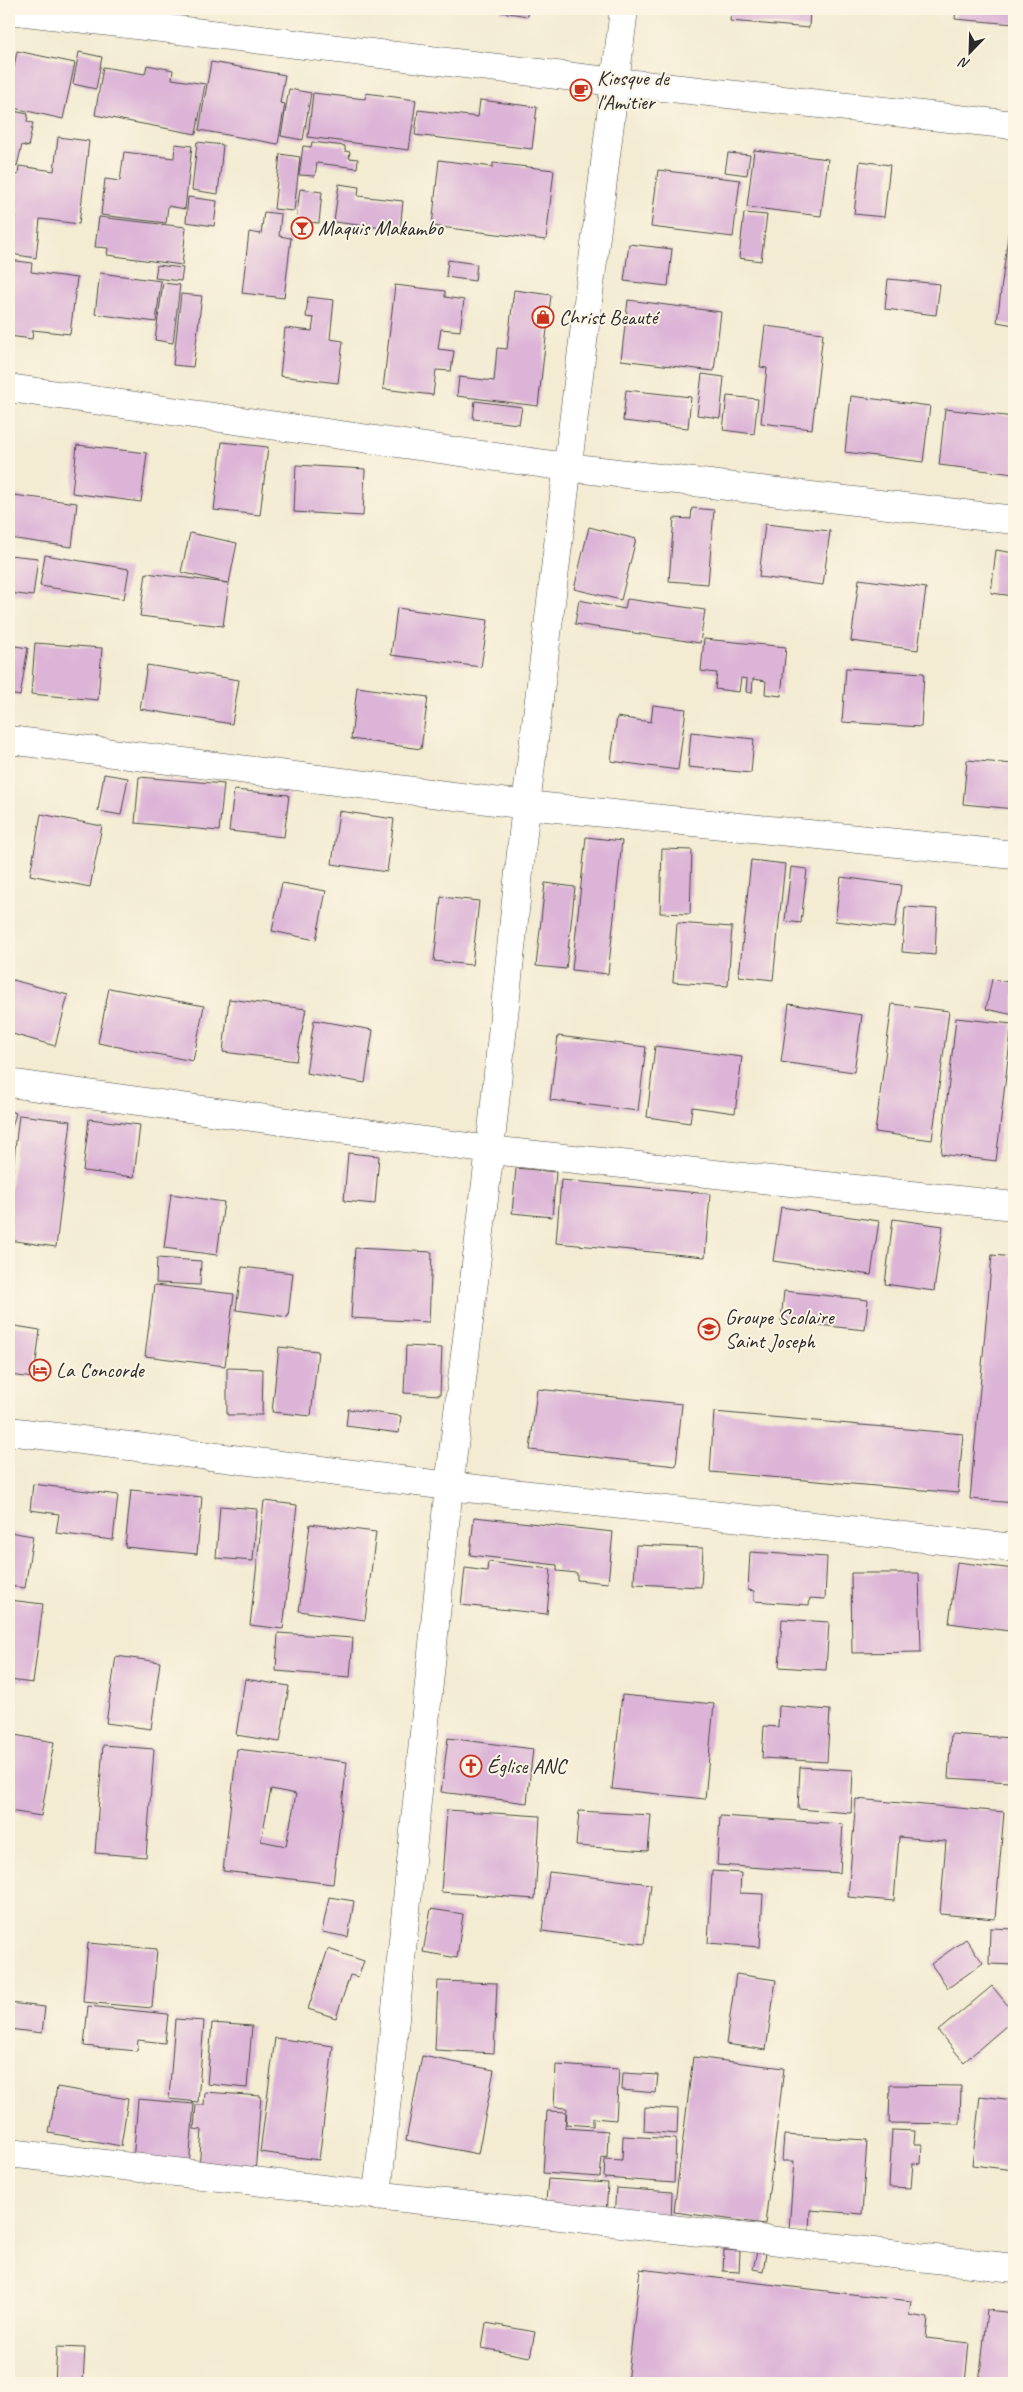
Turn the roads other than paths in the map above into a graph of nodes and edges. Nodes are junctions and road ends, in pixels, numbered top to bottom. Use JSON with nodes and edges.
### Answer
{"nodes":[{"id":1,"x":624,"y":9,"type":"edge"},
{"id":2,"x":9,"y":10,"type":"edge"},
{"id":3,"x":616,"y":82,"type":"junction"},
{"id":4,"x":1014,"y":125,"type":"edge"},
{"id":5,"x":9,"y":388,"type":"edge"},
{"id":6,"x":567,"y":467,"type":"junction"},
{"id":7,"x":1014,"y":520,"type":"edge"},
{"id":8,"x":9,"y":740,"type":"edge"},
{"id":9,"x":526,"y":805,"type":"junction"},
{"id":10,"x":1014,"y":856,"type":"edge"},
{"id":11,"x":9,"y":1084,"type":"edge"},
{"id":12,"x":490,"y":1150,"type":"junction"},
{"id":13,"x":1014,"y":1206,"type":"edge"},
{"id":14,"x":9,"y":1431,"type":"edge"},
{"id":15,"x":449,"y":1486,"type":"junction"},
{"id":16,"x":1014,"y":1548,"type":"edge"},
{"id":17,"x":9,"y":2153,"type":"edge"},
{"id":18,"x":377,"y":2196,"type":"junction"},
{"id":19,"x":1014,"y":2268,"type":"edge"}],
"edges":[{"from":1,"to":3,"type":"street"},
{"from":2,"to":3,"type":"street"},
{"from":3,"to":4,"type":"street"},
{"from":3,"to":6,"type":"street"},
{"from":5,"to":6,"type":"street"},
{"from":6,"to":7,"type":"street"},
{"from":6,"to":9,"type":"street"},
{"from":8,"to":9,"type":"street"},
{"from":9,"to":10,"type":"street"},
{"from":9,"to":12,"type":"street"},
{"from":11,"to":12,"type":"street"},
{"from":12,"to":13,"type":"street"},
{"from":12,"to":15,"type":"street"},
{"from":14,"to":15,"type":"street"},
{"from":15,"to":16,"type":"street"},
{"from":15,"to":18,"type":"street"},
{"from":17,"to":18,"type":"street"},
{"from":18,"to":19,"type":"street"}]}
